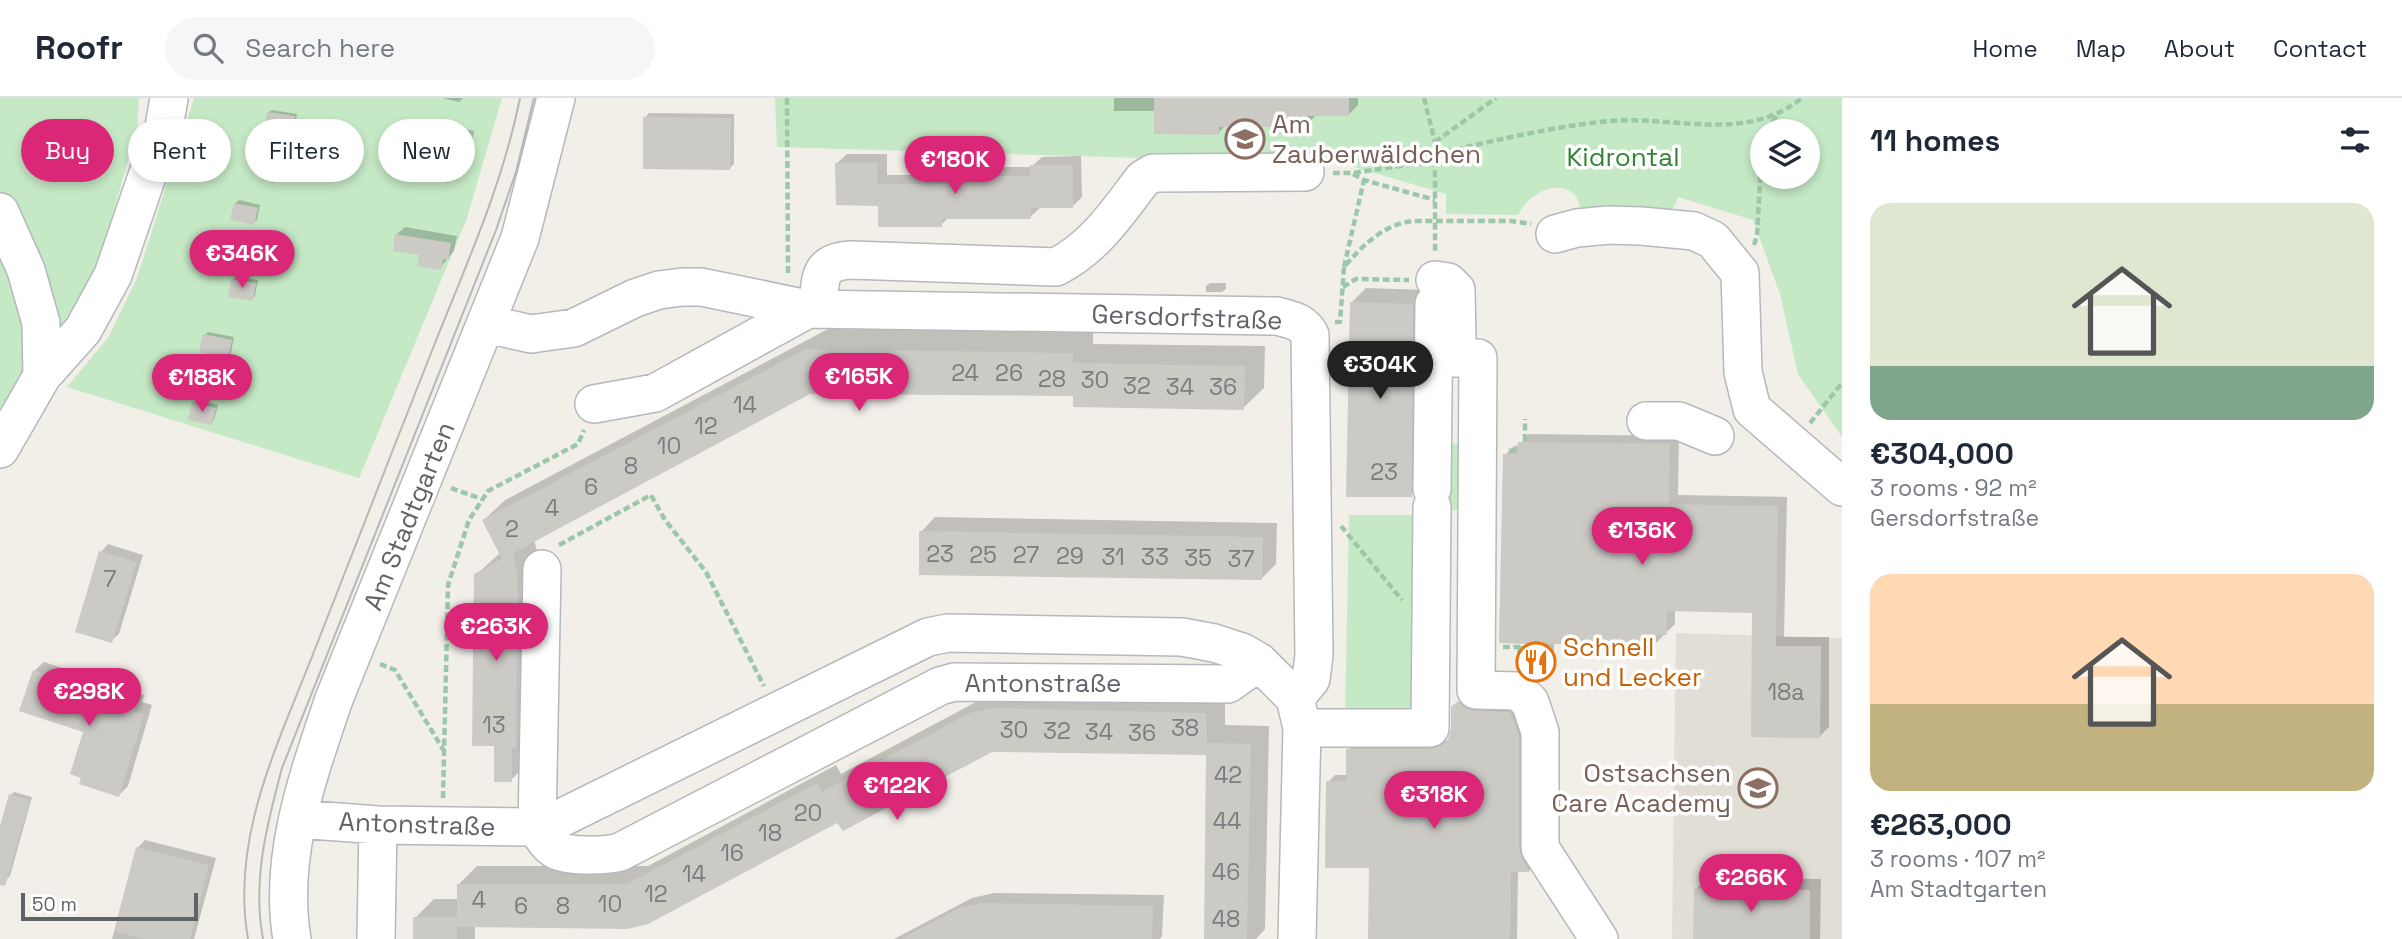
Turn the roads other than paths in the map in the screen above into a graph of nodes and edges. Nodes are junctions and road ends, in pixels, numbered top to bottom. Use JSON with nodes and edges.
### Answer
{"nodes":[{"id":1,"x":169,"y":98,"type":"edge"},
{"id":2,"x":556,"y":98,"type":"edge"},
{"id":3,"x":1304,"y":172,"type":"dead end"},
{"id":4,"x":0,"y":212,"type":"edge"},
{"id":5,"x":1555,"y":233,"type":"road end"},
{"id":6,"x":1435,"y":279,"type":"road end"},
{"id":7,"x":805,"y":307,"type":"junction"},
{"id":8,"x":487,"y":324,"type":"junction"},
{"id":9,"x":1445,"y":358,"type":"junction"},
{"id":10,"x":42,"y":376,"type":"junction"},
{"id":11,"x":594,"y":404,"type":"road end"},
{"id":12,"x":1646,"y":421,"type":"dead end"},
{"id":13,"x":1715,"y":436,"type":"dead end"},
{"id":14,"x":0,"y":449,"type":"edge"},
{"id":15,"x":1842,"y":487,"type":"edge"},
{"id":16,"x":542,"y":569,"type":"road end"},
{"id":17,"x":1476,"y":690,"type":"junction"},
{"id":18,"x":1284,"y":693,"type":"junction"},
{"id":19,"x":1430,"y":715,"type":"junction"},
{"id":20,"x":298,"y":819,"type":"junction"},
{"id":21,"x":377,"y":825,"type":"junction"},
{"id":22,"x":537,"y":827,"type":"junction"},
{"id":23,"x":292,"y":939,"type":"edge"},
{"id":24,"x":376,"y":939,"type":"edge"},
{"id":25,"x":1297,"y":939,"type":"edge"},
{"id":26,"x":1599,"y":939,"type":"edge"}],
"edges":[{"from":1,"to":10,"type":"street"},
{"from":2,"to":8,"type":"street","name":"Am Stadtgarten"},
{"from":3,"to":7,"type":"street"},
{"from":4,"to":10,"type":"street"},
{"from":5,"to":15,"type":"street"},
{"from":6,"to":9,"type":"street"},
{"from":7,"to":8,"type":"street","name":"Gersdorfstraße"},
{"from":7,"to":11,"type":"street","name":"Gersdorfstraße"},
{"from":7,"to":18,"type":"street","name":"Gersdorfstraße"},
{"from":8,"to":20,"type":"street","name":"Am Stadtgarten"},
{"from":9,"to":17,"type":"street"},
{"from":9,"to":19,"type":"street"},
{"from":10,"to":14,"type":"street"},
{"from":12,"to":13,"type":"street"},
{"from":16,"to":22,"type":"street"},
{"from":17,"to":19,"type":"street"},
{"from":17,"to":26,"type":"street"},
{"from":18,"to":19,"type":"street"},
{"from":18,"to":22,"type":"street","name":"Antonstraße"},
{"from":18,"to":22,"type":"street","name":"Antonstraße"},
{"from":18,"to":25,"type":"street"},
{"from":20,"to":21,"type":"street","name":"Antonstraße"},
{"from":20,"to":23,"type":"street","name":"Am Stadtgarten"},
{"from":21,"to":22,"type":"street","name":"Antonstraße"},
{"from":21,"to":24,"type":"street"}]}
